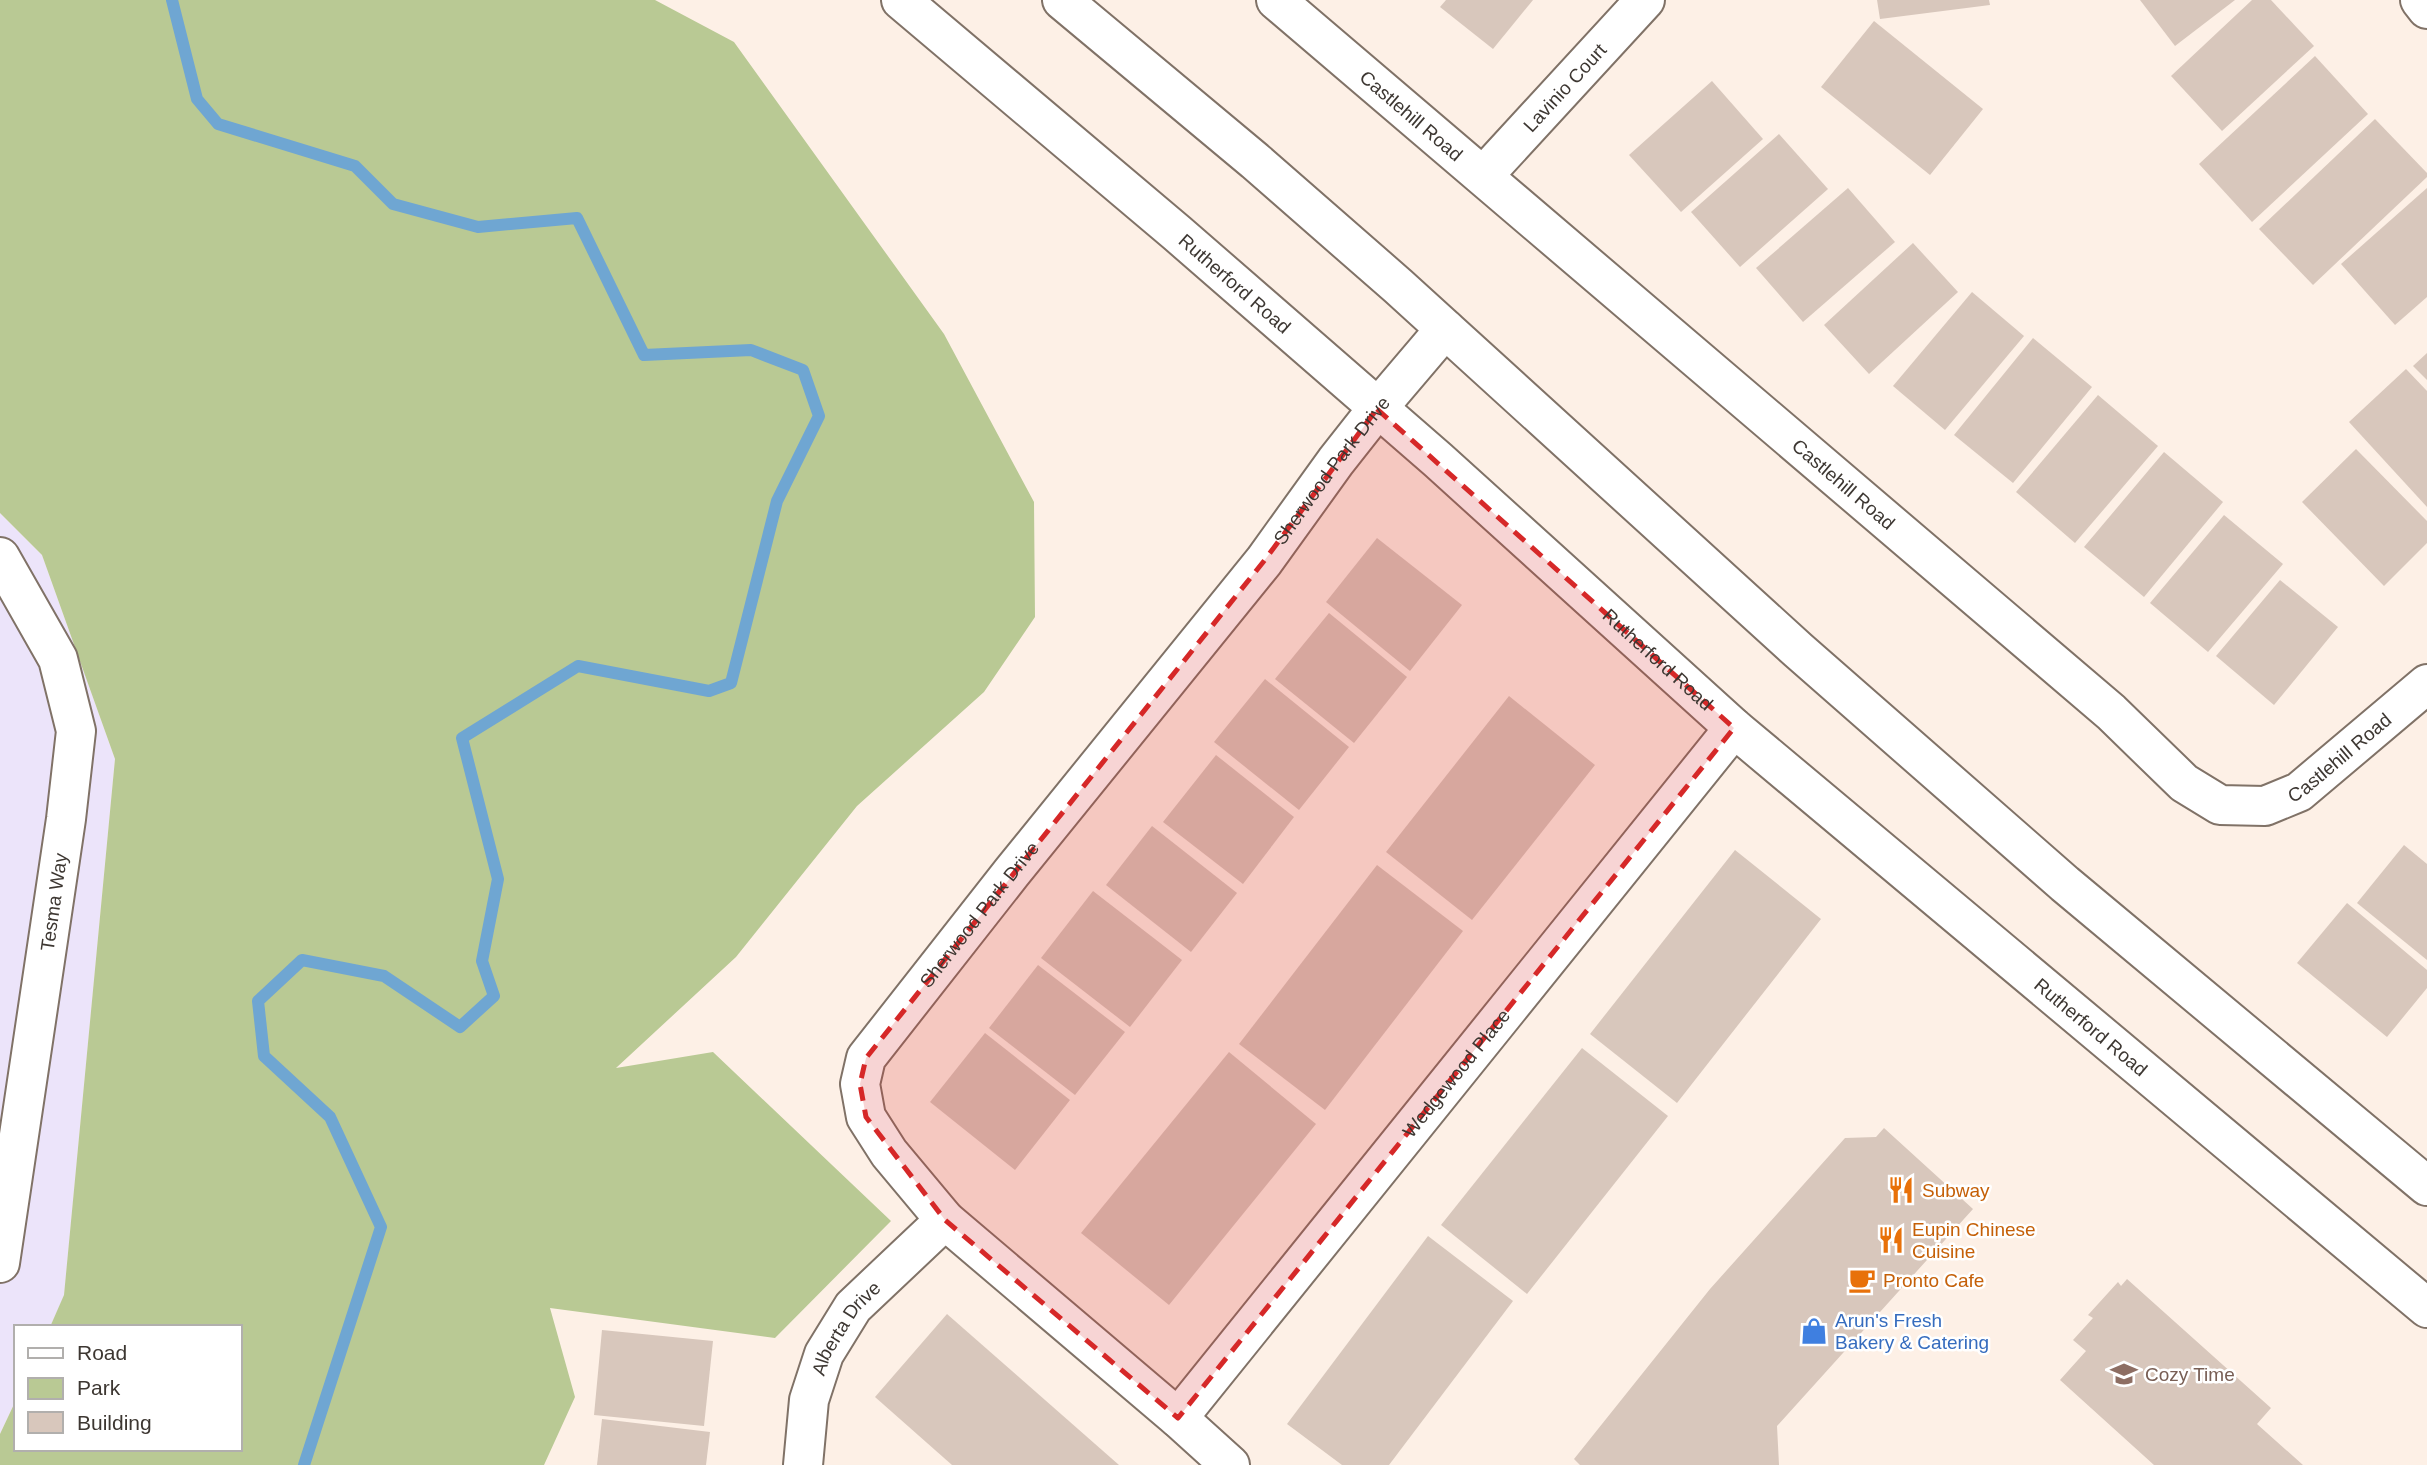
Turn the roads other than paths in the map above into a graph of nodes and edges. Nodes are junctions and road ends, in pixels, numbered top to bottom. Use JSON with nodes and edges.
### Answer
{"nodes":[{"id":1,"x":901,"y":0,"type":"edge"},
{"id":2,"x":1062,"y":0,"type":"edge"},
{"id":3,"x":1276,"y":0,"type":"edge"},
{"id":4,"x":1645,"y":0,"type":"edge"},
{"id":5,"x":2420,"y":0,"type":"edge"},
{"id":6,"x":2427,"y":9,"type":"edge"},
{"id":7,"x":1483,"y":176,"type":"junction"},
{"id":8,"x":1446,"y":329,"type":"junction"},
{"id":9,"x":1377,"y":409,"type":"junction"},
{"id":10,"x":0,"y":557,"type":"edge"},
{"id":11,"x":2427,"y":684,"type":"edge"},
{"id":12,"x":1734,"y":728,"type":"junction"},
{"id":13,"x":2427,"y":1186,"type":"edge"},
{"id":14,"x":945,"y":1220,"type":"junction"},
{"id":15,"x":0,"y":1263,"type":"edge"},
{"id":16,"x":2427,"y":1308,"type":"edge"},
{"id":17,"x":1178,"y":1418,"type":"junction"},
{"id":18,"x":803,"y":1465,"type":"edge"},
{"id":19,"x":1230,"y":1465,"type":"edge"}],
"edges":[{"from":1,"to":9,"type":"street","name":"Rutherford Road"},
{"from":2,"to":8,"type":"street"},
{"from":3,"to":7,"type":"street","name":"Castlehill Road"},
{"from":4,"to":7,"type":"street","name":"Lavinio Court"},
{"from":5,"to":6,"type":"street"},
{"from":7,"to":11,"type":"street","name":"Castlehill Road"},
{"from":8,"to":9,"type":"street","name":"Sherwood Park Drive"},
{"from":8,"to":13,"type":"street"},
{"from":9,"to":12,"type":"street","name":"Rutherford Road"},
{"from":9,"to":14,"type":"street","name":"Sherwood Park Drive"},
{"from":10,"to":15,"type":"street","name":"Tesma Way"},
{"from":12,"to":16,"type":"street","name":"Rutherford Road"},
{"from":12,"to":17,"type":"street","name":"Wedgewood Place"},
{"from":14,"to":17,"type":"street","name":"Sherwood Park Drive"},
{"from":14,"to":18,"type":"street","name":"Alberta Drive"},
{"from":17,"to":19,"type":"street","name":"Sherwood Park Drive"}]}
